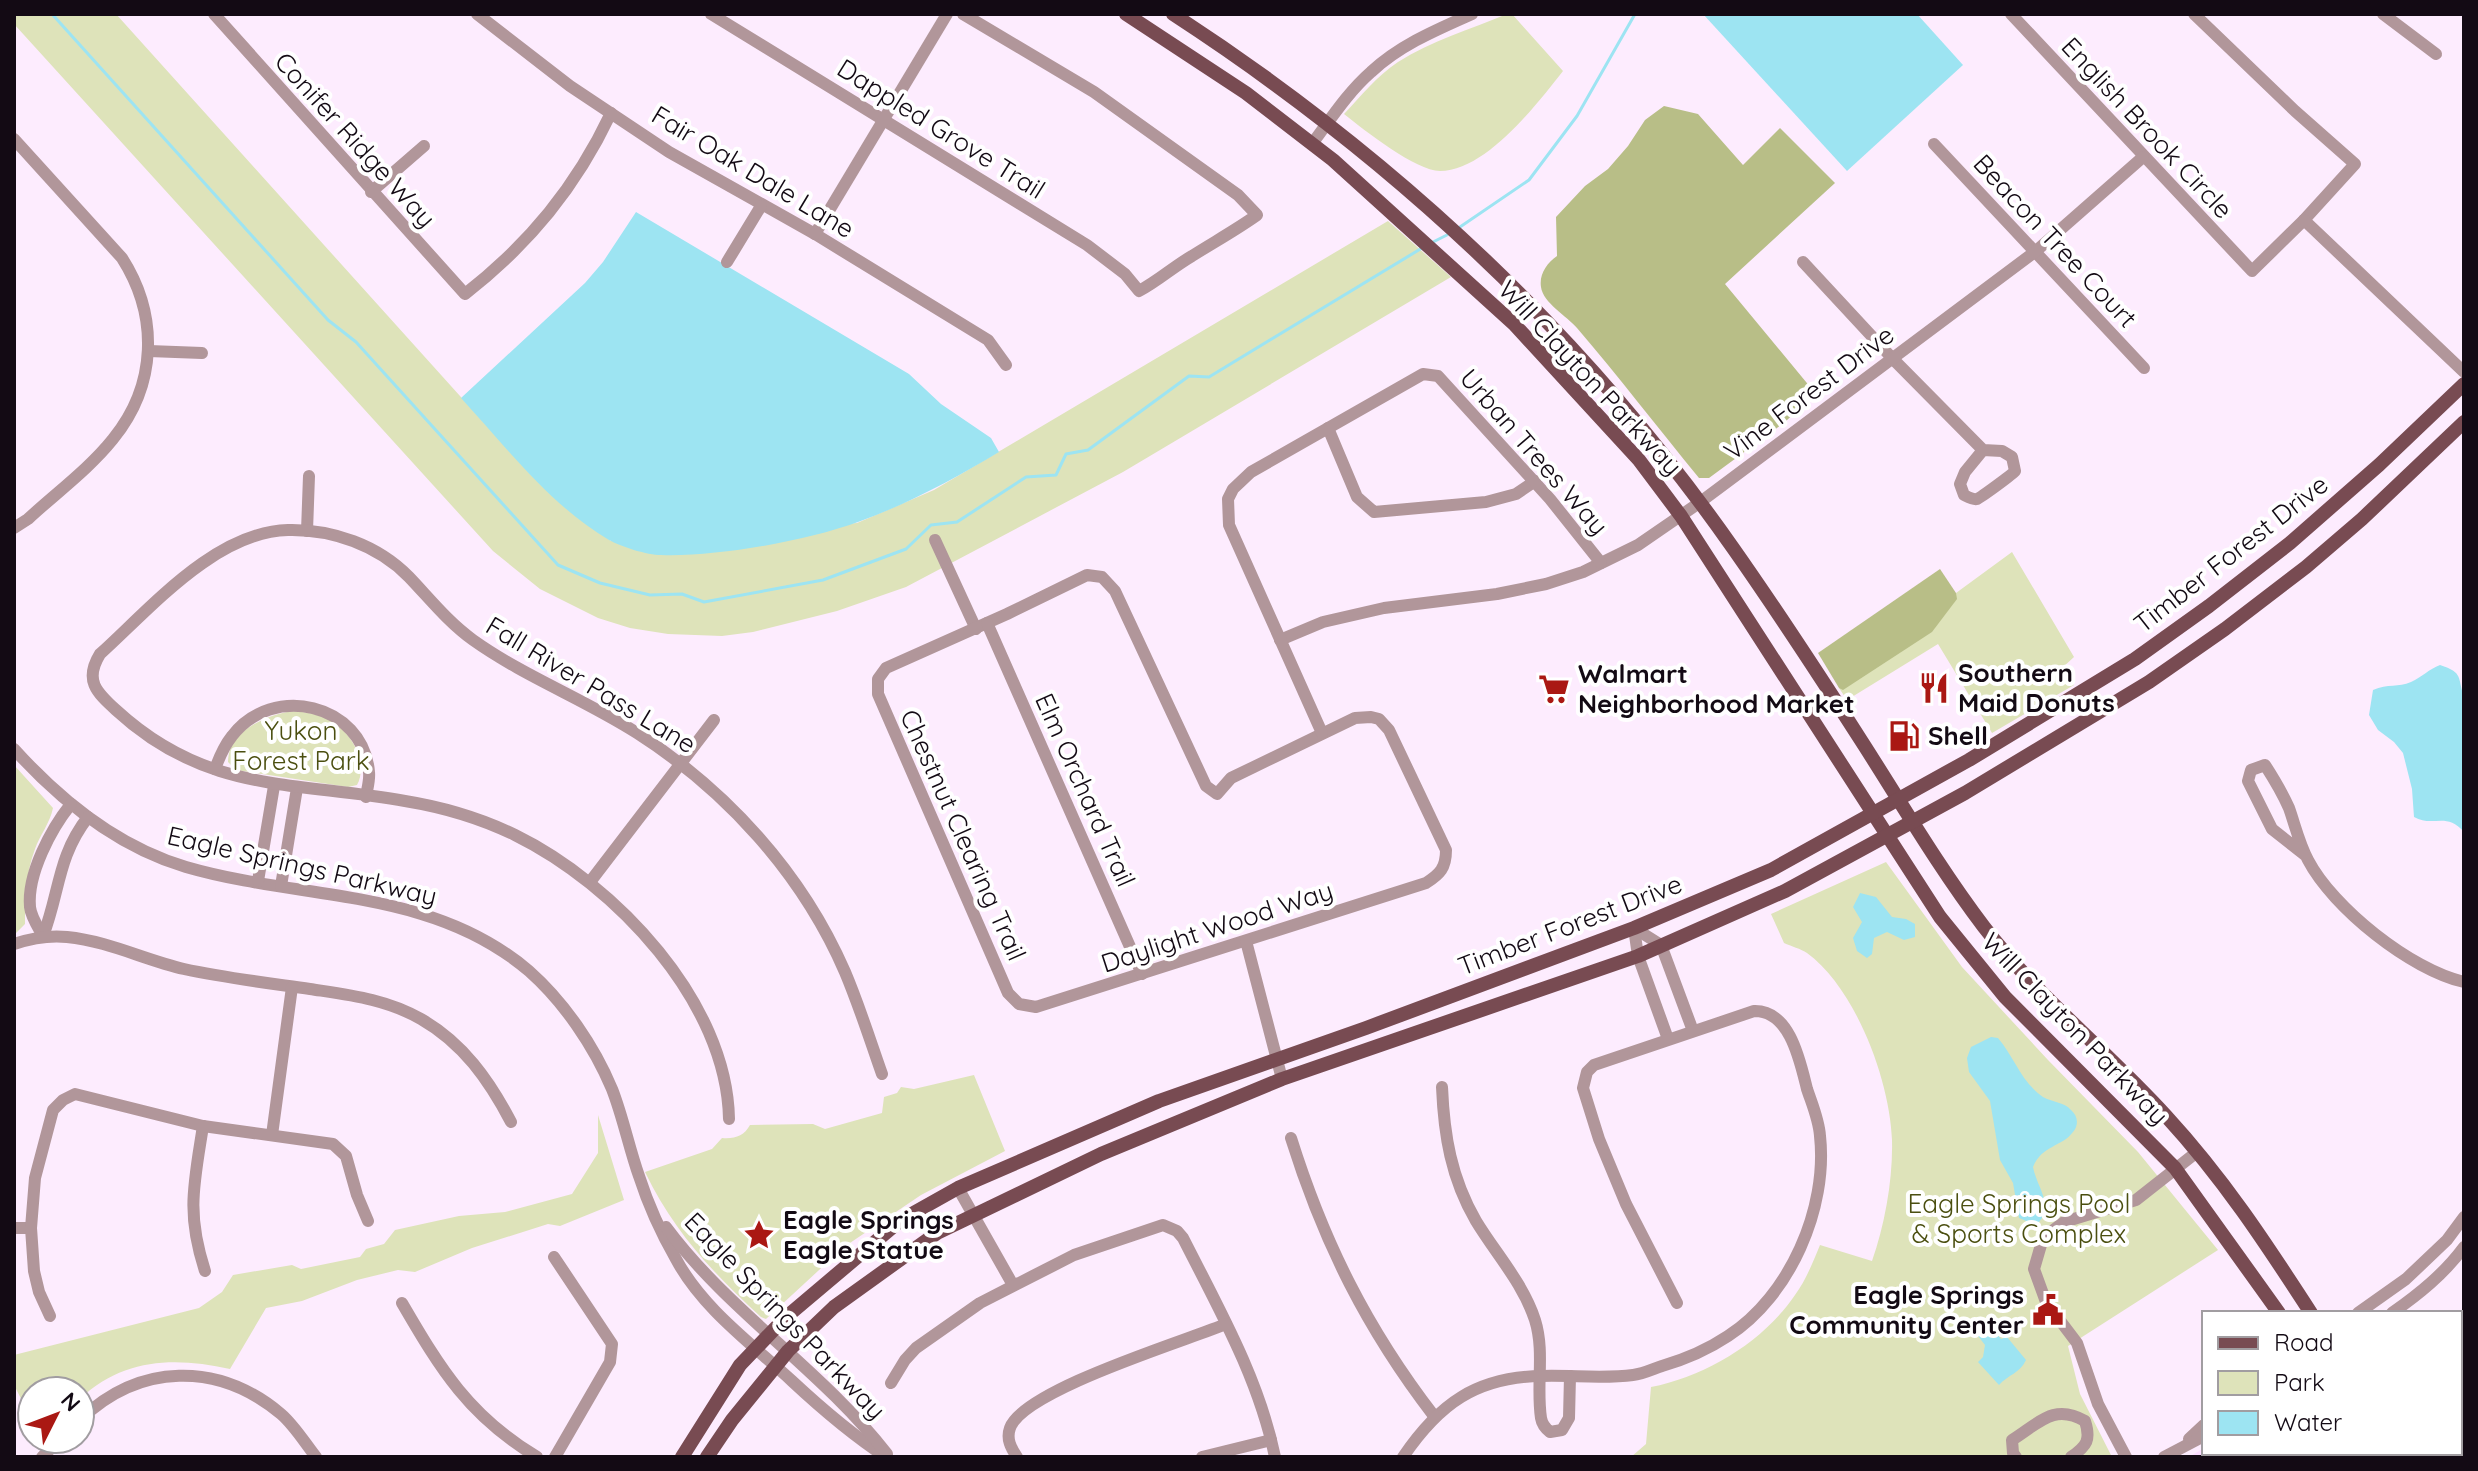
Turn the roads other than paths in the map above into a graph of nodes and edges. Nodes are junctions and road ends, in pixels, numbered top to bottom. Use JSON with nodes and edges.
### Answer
{"nodes":[{"id":1,"x":214,"y":14,"type":"edge"},
{"id":2,"x":477,"y":14,"type":"edge"},
{"id":3,"x":711,"y":14,"type":"edge"},
{"id":4,"x":947,"y":14,"type":"edge"},
{"id":5,"x":963,"y":14,"type":"edge"},
{"id":6,"x":1126,"y":14,"type":"edge"},
{"id":7,"x":1173,"y":14,"type":"edge"},
{"id":8,"x":1472,"y":14,"type":"edge"},
{"id":9,"x":2011,"y":14,"type":"edge"},
{"id":10,"x":2194,"y":14,"type":"edge"},
{"id":11,"x":2383,"y":14,"type":"edge"},
{"id":12,"x":1149,"y":20,"type":"edge"},
{"id":13,"x":2436,"y":54,"type":"dead end"},
{"id":14,"x":611,"y":113,"type":"junction"},
{"id":15,"x":885,"y":119,"type":"junction"},
{"id":16,"x":1327,"y":123,"type":"junction"},
{"id":17,"x":14,"y":139,"type":"edge"},
{"id":18,"x":1312,"y":144,"type":"junction"},
{"id":19,"x":1934,"y":144,"type":"dead end"},
{"id":20,"x":424,"y":146,"type":"dead end"},
{"id":21,"x":2143,"y":157,"type":"junction"},
{"id":22,"x":371,"y":192,"type":"junction"},
{"id":23,"x":761,"y":206,"type":"junction"},
{"id":24,"x":2304,"y":220,"type":"junction"},
{"id":25,"x":815,"y":234,"type":"junction"},
{"id":26,"x":2036,"y":251,"type":"junction"},
{"id":27,"x":727,"y":262,"type":"dead end"},
{"id":28,"x":1803,"y":262,"type":"dead end"},
{"id":29,"x":1537,"y":311,"type":"junction"},
{"id":30,"x":1519,"y":329,"type":"junction"},
{"id":31,"x":149,"y":351,"type":"junction"},
{"id":32,"x":202,"y":353,"type":"dead end"},
{"id":33,"x":1892,"y":358,"type":"junction"},
{"id":34,"x":1006,"y":365,"type":"dead end"},
{"id":35,"x":2144,"y":368,"type":"dead end"},
{"id":36,"x":2464,"y":372,"type":"edge"},
{"id":37,"x":2464,"y":384,"type":"edge"},
{"id":38,"x":2464,"y":422,"type":"edge"},
{"id":39,"x":1328,"y":428,"type":"junction"},
{"id":40,"x":1983,"y":450,"type":"junction"},
{"id":41,"x":309,"y":476,"type":"dead end"},
{"id":42,"x":1535,"y":481,"type":"junction"},
{"id":43,"x":2342,"y":498,"type":"junction"},
{"id":44,"x":1699,"y":503,"type":"junction"},
{"id":45,"x":1681,"y":516,"type":"junction"},
{"id":46,"x":2362,"y":519,"type":"junction"},
{"id":47,"x":14,"y":528,"type":"edge"},
{"id":48,"x":307,"y":531,"type":"junction"},
{"id":49,"x":935,"y":540,"type":"dead end"},
{"id":50,"x":1601,"y":563,"type":"junction"},
{"id":51,"x":982,"y":626,"type":"junction"},
{"id":52,"x":1280,"y":640,"type":"junction"},
{"id":53,"x":714,"y":720,"type":"dead end"},
{"id":54,"x":1322,"y":733,"type":"junction"},
{"id":55,"x":14,"y":749,"type":"edge"},
{"id":56,"x":680,"y":763,"type":"junction"},
{"id":57,"x":215,"y":769,"type":"junction"},
{"id":58,"x":274,"y":786,"type":"junction"},
{"id":59,"x":297,"y":788,"type":"junction"},
{"id":60,"x":366,"y":797,"type":"junction"},
{"id":61,"x":1898,"y":798,"type":"junction"},
{"id":62,"x":71,"y":804,"type":"junction"},
{"id":63,"x":1873,"y":814,"type":"junction"},
{"id":64,"x":88,"y":817,"type":"junction"},
{"id":65,"x":1913,"y":822,"type":"junction"},
{"id":66,"x":1886,"y":836,"type":"junction"},
{"id":67,"x":2305,"y":855,"type":"junction"},
{"id":68,"x":258,"y":881,"type":"junction"},
{"id":69,"x":590,"y":882,"type":"junction"},
{"id":70,"x":281,"y":886,"type":"junction"},
{"id":71,"x":1634,"y":928,"type":"junction"},
{"id":72,"x":43,"y":936,"type":"junction"},
{"id":73,"x":1246,"y":941,"type":"junction"},
{"id":74,"x":14,"y":944,"type":"edge"},
{"id":75,"x":1661,"y":945,"type":"junction"},
{"id":76,"x":1638,"y":956,"type":"junction"},
{"id":77,"x":1142,"y":974,"type":"junction"},
{"id":78,"x":2464,"y":982,"type":"edge"},
{"id":79,"x":292,"y":987,"type":"junction"},
{"id":80,"x":1008,"y":993,"type":"joint"},
{"id":81,"x":1693,"y":1031,"type":"junction"},
{"id":82,"x":1668,"y":1039,"type":"junction"},
{"id":83,"x":1278,"y":1059,"type":"junction"},
{"id":84,"x":882,"y":1074,"type":"dead end"},
{"id":85,"x":1282,"y":1079,"type":"junction"},
{"id":86,"x":1442,"y":1087,"type":"dead end"},
{"id":87,"x":729,"y":1119,"type":"dead end"},
{"id":88,"x":511,"y":1122,"type":"dead end"},
{"id":89,"x":203,"y":1126,"type":"junction"},
{"id":90,"x":272,"y":1135,"type":"junction"},
{"id":91,"x":1291,"y":1138,"type":"dead end"},
{"id":92,"x":2197,"y":1152,"type":"junction"},
{"id":93,"x":2175,"y":1168,"type":"junction"},
{"id":94,"x":958,"y":1188,"type":"junction"},
{"id":95,"x":650,"y":1205,"type":"junction"},
{"id":96,"x":973,"y":1215,"type":"junction"},
{"id":97,"x":2464,"y":1217,"type":"edge"},
{"id":98,"x":368,"y":1221,"type":"dead end"},
{"id":99,"x":14,"y":1228,"type":"edge"},
{"id":100,"x":31,"y":1228,"type":"junction"},
{"id":101,"x":2464,"y":1247,"type":"edge"},
{"id":102,"x":554,"y":1257,"type":"dead end"},
{"id":103,"x":205,"y":1271,"type":"dead end"},
{"id":104,"x":1013,"y":1285,"type":"junction"},
{"id":105,"x":402,"y":1303,"type":"dead end"},
{"id":106,"x":1677,"y":1303,"type":"dead end"},
{"id":107,"x":2278,"y":1311,"type":"edge"},
{"id":108,"x":2310,"y":1311,"type":"edge"},
{"id":109,"x":2361,"y":1311,"type":"edge"},
{"id":110,"x":2395,"y":1311,"type":"edge"},
{"id":111,"x":50,"y":1316,"type":"dead end"},
{"id":112,"x":1226,"y":1324,"type":"junction"},
{"id":113,"x":769,"y":1335,"type":"junction"},
{"id":114,"x":755,"y":1349,"type":"junction"},
{"id":115,"x":788,"y":1351,"type":"junction"},
{"id":116,"x":775,"y":1366,"type":"junction"},
{"id":117,"x":1540,"y":1376,"type":"junction"},
{"id":118,"x":1570,"y":1376,"type":"junction"},
{"id":119,"x":891,"y":1383,"type":"dead end"},
{"id":120,"x":96,"y":1409,"type":"edge"},
{"id":121,"x":2101,"y":1410,"type":"junction"},
{"id":122,"x":1434,"y":1416,"type":"junction"},
{"id":123,"x":2085,"y":1421,"type":"junction"},
{"id":124,"x":2202,"y":1427,"type":"edge"},
{"id":125,"x":2202,"y":1437,"type":"edge"},
{"id":126,"x":1271,"y":1440,"type":"junction"},
{"id":127,"x":2180,"y":1447,"type":"junction"},
{"id":128,"x":316,"y":1457,"type":"edge"},
{"id":129,"x":537,"y":1457,"type":"edge"},
{"id":130,"x":555,"y":1457,"type":"edge"},
{"id":131,"x":682,"y":1457,"type":"edge"},
{"id":132,"x":707,"y":1457,"type":"edge"},
{"id":133,"x":888,"y":1457,"type":"edge"},
{"id":134,"x":1017,"y":1457,"type":"edge"},
{"id":135,"x":1202,"y":1457,"type":"edge"},
{"id":136,"x":1275,"y":1457,"type":"edge"},
{"id":137,"x":1403,"y":1457,"type":"edge"},
{"id":138,"x":2016,"y":1457,"type":"edge"},
{"id":139,"x":2071,"y":1457,"type":"edge"},
{"id":140,"x":2126,"y":1457,"type":"edge"},
{"id":141,"x":2164,"y":1457,"type":"edge"}],
"edges":[{"from":1,"to":22,"type":"street","name":"Conifer Ridge Way"},
{"from":2,"to":14,"type":"street","name":"Fair Oak Dale Lane"},
{"from":3,"to":15,"type":"street","name":"Dappled Grove Trail"},
{"from":4,"to":15,"type":"street"},
{"from":5,"to":15,"type":"street","name":"Dappled Grove Trail"},
{"from":6,"to":12,"type":"main road","name":"Will Clayton Parkway"},
{"from":7,"to":16,"type":"main road","name":"Will Clayton Parkway"},
{"from":8,"to":16,"type":"street"},
{"from":9,"to":21,"type":"street","name":"English Brook Circle"},
{"from":10,"to":24,"type":"street"},
{"from":11,"to":13,"type":"street"},
{"from":12,"to":18,"type":"main road","name":"Will Clayton Parkway"},
{"from":14,"to":22,"type":"street","name":"Conifer Ridge Way"},
{"from":14,"to":23,"type":"street","name":"Fair Oak Dale Lane"},
{"from":15,"to":25,"type":"street"},
{"from":16,"to":18,"type":"street"},
{"from":16,"to":29,"type":"main road","name":"Will Clayton Parkway"},
{"from":17,"to":31,"type":"street"},
{"from":18,"to":30,"type":"main road","name":"Will Clayton Parkway"},
{"from":19,"to":26,"type":"street","name":"Beacon Tree Court"},
{"from":20,"to":22,"type":"street"},
{"from":21,"to":24,"type":"street","name":"English Brook Circle"},
{"from":21,"to":26,"type":"street","name":"Vine Forest Drive"},
{"from":23,"to":25,"type":"street","name":"Fair Oak Dale Lane"},
{"from":23,"to":27,"type":"street"},
{"from":24,"to":36,"type":"street"},
{"from":25,"to":34,"type":"street","name":"Fair Oak Dale Lane"},
{"from":26,"to":33,"type":"street","name":"Vine Forest Drive"},
{"from":26,"to":35,"type":"street","name":"Beacon Tree Court"},
{"from":28,"to":33,"type":"street"},
{"from":29,"to":30,"type":"main road"},
{"from":29,"to":44,"type":"main road","name":"Will Clayton Parkway"},
{"from":30,"to":45,"type":"main road","name":"Will Clayton Parkway"},
{"from":31,"to":32,"type":"street"},
{"from":31,"to":47,"type":"street"},
{"from":33,"to":40,"type":"street"},
{"from":33,"to":44,"type":"street","name":"Vine Forest Drive"},
{"from":37,"to":43,"type":"main road","name":"Timber Forest Drive"},
{"from":38,"to":46,"type":"main road","name":"Timber Forest Drive"},
{"from":39,"to":42,"type":"street"},
{"from":39,"to":42,"type":"street","name":"Urban Trees Way"},
{"from":39,"to":52,"type":"street"},
{"from":40,"to":40,"type":"street"},
{"from":41,"to":48,"type":"street"},
{"from":42,"to":50,"type":"street","name":"Urban Trees Way"},
{"from":43,"to":46,"type":"main road"},
{"from":43,"to":61,"type":"main road","name":"Timber Forest Drive"},
{"from":44,"to":45,"type":"street","name":"Vine Forest Drive"},
{"from":44,"to":61,"type":"main road","name":"Will Clayton Parkway"},
{"from":45,"to":50,"type":"street","name":"Vine Forest Drive"},
{"from":45,"to":63,"type":"main road","name":"Will Clayton Parkway"},
{"from":46,"to":65,"type":"main road","name":"Timber Forest Drive"},
{"from":48,"to":56,"type":"street","name":"Fall River Pass Lane"},
{"from":48,"to":57,"type":"street","name":"Fall River Pass Lane"},
{"from":49,"to":51,"type":"street","name":"Elm Orchard Trail"},
{"from":50,"to":52,"type":"street","name":"Vine Forest Drive"},
{"from":51,"to":54,"type":"street"},
{"from":51,"to":77,"type":"street","name":"Elm Orchard Trail"},
{"from":51,"to":80,"type":"street","name":"Chestnut Clearing Trail"},
{"from":52,"to":54,"type":"street"},
{"from":53,"to":56,"type":"street"},
{"from":54,"to":73,"type":"street","name":"Daylight Wood Way"},
{"from":55,"to":62,"type":"street","name":"Eagle Springs Parkway"},
{"from":56,"to":69,"type":"street"},
{"from":56,"to":84,"type":"street","name":"Fall River Pass Lane"},
{"from":57,"to":58,"type":"street"},
{"from":57,"to":60,"type":"street"},
{"from":58,"to":59,"type":"street"},
{"from":58,"to":68,"type":"street"},
{"from":59,"to":60,"type":"street"},
{"from":59,"to":70,"type":"street"},
{"from":60,"to":69,"type":"street"},
{"from":61,"to":63,"type":"main road","name":"Timber Forest Drive"},
{"from":61,"to":65,"type":"main road","name":"Will Clayton Parkway"},
{"from":62,"to":64,"type":"street","name":"Eagle Springs Parkway"},
{"from":62,"to":72,"type":"street"},
{"from":63,"to":66,"type":"main road","name":"Will Clayton Parkway"},
{"from":63,"to":71,"type":"main road","name":"Timber Forest Drive"},
{"from":64,"to":68,"type":"street","name":"Eagle Springs Parkway"},
{"from":64,"to":72,"type":"street"},
{"from":65,"to":66,"type":"main road","name":"Timber Forest Drive"},
{"from":65,"to":92,"type":"main road","name":"Will Clayton Parkway"},
{"from":66,"to":75,"type":"main road","name":"Timber Forest Drive"},
{"from":66,"to":93,"type":"main road","name":"Will Clayton Parkway"},
{"from":67,"to":67,"type":"street"},
{"from":67,"to":78,"type":"street"},
{"from":68,"to":70,"type":"street","name":"Eagle Springs Parkway"},
{"from":69,"to":87,"type":"street"},
{"from":70,"to":95,"type":"street","name":"Eagle Springs Parkway"},
{"from":71,"to":75,"type":"street"},
{"from":71,"to":76,"type":"street"},
{"from":71,"to":83,"type":"main road","name":"Timber Forest Drive"},
{"from":72,"to":74,"type":"street"},
{"from":72,"to":79,"type":"street"},
{"from":73,"to":77,"type":"street","name":"Daylight Wood Way"},
{"from":73,"to":83,"type":"street"},
{"from":75,"to":76,"type":"main road","name":"Timber Forest Drive"},
{"from":75,"to":81,"type":"street"},
{"from":76,"to":82,"type":"street"},
{"from":76,"to":85,"type":"main road","name":"Timber Forest Drive"},
{"from":77,"to":80,"type":"street","name":"Daylight Wood Way"},
{"from":79,"to":88,"type":"street"},
{"from":79,"to":90,"type":"street"},
{"from":81,"to":82,"type":"street"},
{"from":81,"to":118,"type":"street"},
{"from":82,"to":106,"type":"street"},
{"from":83,"to":85,"type":"street"},
{"from":83,"to":94,"type":"main road","name":"Timber Forest Drive"},
{"from":85,"to":96,"type":"main road","name":"Timber Forest Drive"},
{"from":86,"to":117,"type":"street"},
{"from":89,"to":90,"type":"street"},
{"from":89,"to":100,"type":"street"},
{"from":89,"to":103,"type":"street"},
{"from":90,"to":98,"type":"street"},
{"from":91,"to":122,"type":"street"},
{"from":92,"to":93,"type":"street"},
{"from":92,"to":108,"type":"main road","name":"Will Clayton Parkway"},
{"from":93,"to":107,"type":"main road","name":"Will Clayton Parkway"},
{"from":93,"to":121,"type":"street"},
{"from":94,"to":96,"type":"street"},
{"from":94,"to":113,"type":"main road","name":"Timber Forest Drive"},
{"from":95,"to":113,"type":"street","name":"Eagle Springs Parkway"},
{"from":95,"to":114,"type":"street","name":"Eagle Springs Parkway"},
{"from":96,"to":104,"type":"street"},
{"from":96,"to":115,"type":"main road","name":"Timber Forest Drive"},
{"from":97,"to":109,"type":"street"},
{"from":99,"to":100,"type":"street"},
{"from":100,"to":111,"type":"street"},
{"from":101,"to":110,"type":"street"},
{"from":102,"to":130,"type":"street"},
{"from":104,"to":112,"type":"street"},
{"from":104,"to":119,"type":"street"},
{"from":105,"to":129,"type":"street"},
{"from":112,"to":126,"type":"street"},
{"from":112,"to":134,"type":"street"},
{"from":113,"to":114,"type":"main road","name":"Timber Forest Drive"},
{"from":113,"to":115,"type":"street","name":"Eagle Springs Parkway"},
{"from":114,"to":116,"type":"street","name":"Eagle Springs Parkway"},
{"from":114,"to":131,"type":"main road","name":"Timber Forest Drive"},
{"from":115,"to":116,"type":"main road","name":"Timber Forest Drive"},
{"from":115,"to":133,"type":"street","name":"Eagle Springs Parkway"},
{"from":116,"to":132,"type":"main road","name":"Timber Forest Drive"},
{"from":116,"to":133,"type":"street","name":"Eagle Springs Parkway"},
{"from":117,"to":118,"type":"street"},
{"from":117,"to":118,"type":"street"},
{"from":117,"to":122,"type":"street"},
{"from":120,"to":128,"type":"street"},
{"from":121,"to":123,"type":"street"},
{"from":121,"to":140,"type":"street"},
{"from":122,"to":137,"type":"street"},
{"from":123,"to":138,"type":"street"},
{"from":123,"to":139,"type":"street"},
{"from":124,"to":127,"type":"street"},
{"from":125,"to":127,"type":"street"},
{"from":126,"to":135,"type":"street"},
{"from":126,"to":136,"type":"street"},
{"from":127,"to":141,"type":"street"}]}
